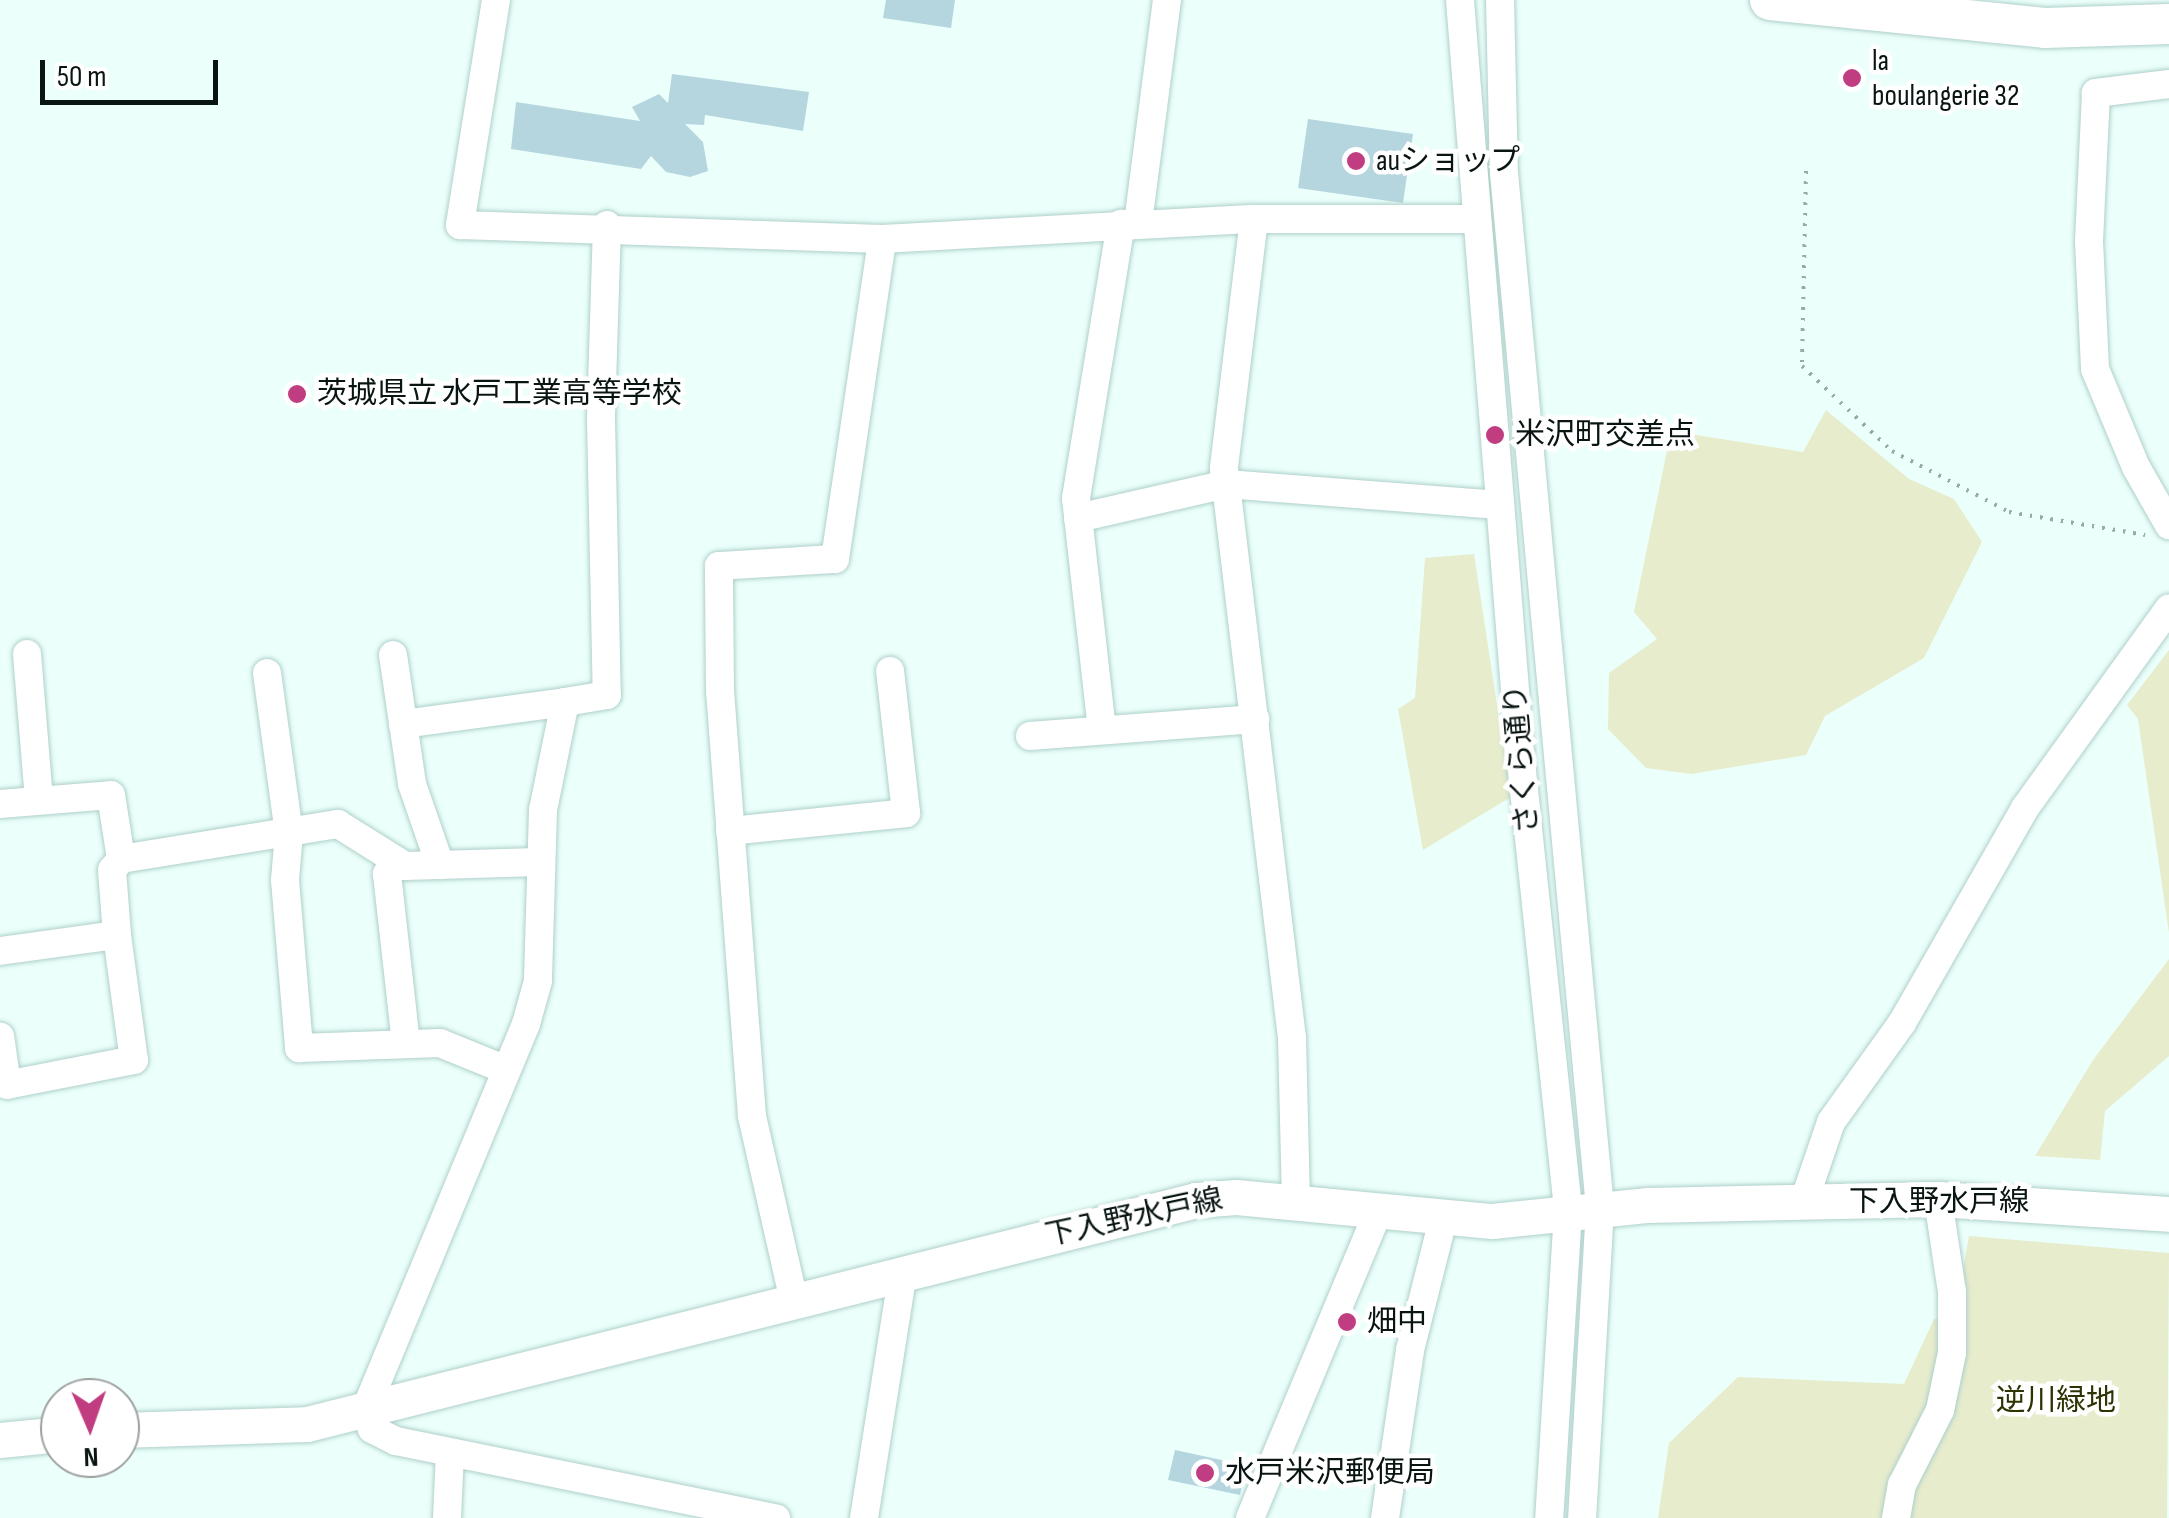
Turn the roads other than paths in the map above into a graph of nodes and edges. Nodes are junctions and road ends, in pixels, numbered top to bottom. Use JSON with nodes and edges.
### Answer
{"nodes":[{"id":1,"x":496,"y":0,"type":"edge"},
{"id":2,"x":1167,"y":0,"type":"edge"},
{"id":3,"x":1460,"y":0,"type":"edge"},
{"id":4,"x":1500,"y":0,"type":"edge"},
{"id":5,"x":1770,"y":0,"type":"edge"},
{"id":6,"x":2169,"y":24,"type":"edge"},
{"id":7,"x":2169,"y":84,"type":"edge"},
{"id":8,"x":1254,"y":219,"type":"junction"},
{"id":9,"x":1474,"y":219,"type":"junction"},
{"id":10,"x":1129,"y":223,"type":"junction"},
{"id":11,"x":607,"y":225,"type":"junction"},
{"id":12,"x":882,"y":238,"type":"junction"},
{"id":13,"x":1226,"y":484,"type":"junction"},
{"id":14,"x":1499,"y":506,"type":"junction"},
{"id":15,"x":1078,"y":518,"type":"junction"},
{"id":16,"x":2160,"y":530,"type":"edge"},
{"id":17,"x":2169,"y":608,"type":"edge"},
{"id":18,"x":27,"y":654,"type":"dead end"},
{"id":19,"x":394,"y":655,"type":"dead end"},
{"id":20,"x":890,"y":671,"type":"dead end"},
{"id":21,"x":266,"y":673,"type":"dead end"},
{"id":22,"x":566,"y":702,"type":"junction"},
{"id":23,"x":1254,"y":719,"type":"junction"},
{"id":24,"x":404,"y":724,"type":"junction"},
{"id":25,"x":1102,"y":730,"type":"junction"},
{"id":26,"x":1030,"y":736,"type":"dead end"},
{"id":27,"x":39,"y":800,"type":"junction"},
{"id":28,"x":0,"y":804,"type":"edge"},
{"id":29,"x":730,"y":831,"type":"junction"},
{"id":30,"x":289,"y":833,"type":"junction"},
{"id":31,"x":120,"y":859,"type":"junction"},
{"id":32,"x":394,"y":860,"type":"junction"},
{"id":33,"x":538,"y":862,"type":"junction"},
{"id":34,"x":440,"y":865,"type":"junction"},
{"id":35,"x":118,"y":935,"type":"junction"},
{"id":36,"x":0,"y":951,"type":"edge"},
{"id":37,"x":0,"y":1036,"type":"edge"},
{"id":38,"x":406,"y":1044,"type":"junction"},
{"id":39,"x":504,"y":1070,"type":"junction"},
{"id":40,"x":1938,"y":1200,"type":"junction"},
{"id":41,"x":1804,"y":1201,"type":"junction"},
{"id":42,"x":1296,"y":1203,"type":"junction"},
{"id":43,"x":1584,"y":1209,"type":"junction"},
{"id":44,"x":2169,"y":1214,"type":"edge"},
{"id":45,"x":1377,"y":1215,"type":"junction"},
{"id":46,"x":1443,"y":1220,"type":"junction"},
{"id":47,"x":902,"y":1272,"type":"junction"},
{"id":48,"x":794,"y":1302,"type":"junction"},
{"id":49,"x":365,"y":1410,"type":"junction"},
{"id":50,"x":140,"y":1430,"type":"edge"},
{"id":51,"x":40,"y":1436,"type":"edge"},
{"id":52,"x":0,"y":1440,"type":"edge"},
{"id":53,"x":450,"y":1453,"type":"junction"},
{"id":54,"x":447,"y":1518,"type":"edge"},
{"id":55,"x":776,"y":1518,"type":"edge"},
{"id":56,"x":864,"y":1518,"type":"edge"},
{"id":57,"x":1250,"y":1518,"type":"edge"},
{"id":58,"x":1385,"y":1518,"type":"edge"},
{"id":59,"x":1549,"y":1518,"type":"edge"},
{"id":60,"x":1582,"y":1518,"type":"edge"},
{"id":61,"x":1896,"y":1518,"type":"edge"}],
"edges":[{"from":1,"to":11,"type":"street"},
{"from":2,"to":10,"type":"street"},
{"from":3,"to":9,"type":"street","name":"さくら通り"},
{"from":4,"to":43,"type":"street","name":"さくら通り"},
{"from":5,"to":6,"type":"highway"},
{"from":7,"to":16,"type":"street"},
{"from":8,"to":9,"type":"street"},
{"from":8,"to":10,"type":"street"},
{"from":8,"to":13,"type":"street"},
{"from":9,"to":14,"type":"street","name":"さくら通り"},
{"from":10,"to":12,"type":"street"},
{"from":10,"to":15,"type":"street"},
{"from":11,"to":12,"type":"street"},
{"from":11,"to":22,"type":"street"},
{"from":12,"to":29,"type":"street"},
{"from":13,"to":14,"type":"street"},
{"from":13,"to":15,"type":"street"},
{"from":13,"to":23,"type":"street"},
{"from":14,"to":43,"type":"street","name":"さくら通り"},
{"from":15,"to":25,"type":"street"},
{"from":17,"to":41,"type":"street"},
{"from":18,"to":27,"type":"street"},
{"from":19,"to":24,"type":"street"},
{"from":20,"to":29,"type":"street"},
{"from":21,"to":30,"type":"street"},
{"from":22,"to":24,"type":"street"},
{"from":22,"to":33,"type":"street"},
{"from":23,"to":25,"type":"street"},
{"from":23,"to":42,"type":"street"},
{"from":24,"to":34,"type":"street"},
{"from":25,"to":26,"type":"street"},
{"from":27,"to":28,"type":"street"},
{"from":27,"to":31,"type":"street"},
{"from":29,"to":48,"type":"street"},
{"from":30,"to":31,"type":"street"},
{"from":30,"to":32,"type":"street"},
{"from":30,"to":38,"type":"street"},
{"from":31,"to":35,"type":"street"},
{"from":32,"to":34,"type":"street"},
{"from":32,"to":38,"type":"street"},
{"from":33,"to":34,"type":"street"},
{"from":33,"to":39,"type":"street"},
{"from":35,"to":36,"type":"street"},
{"from":35,"to":37,"type":"street"},
{"from":38,"to":39,"type":"street"},
{"from":39,"to":49,"type":"street"},
{"from":40,"to":41,"type":"main road","name":"下入野水戸線"},
{"from":40,"to":44,"type":"main road","name":"下入野水戸線"},
{"from":40,"to":61,"type":"street"},
{"from":41,"to":43,"type":"main road","name":"下入野水戸線"},
{"from":42,"to":45,"type":"main road","name":"下入野水戸線"},
{"from":42,"to":47,"type":"main road","name":"下入野水戸線"},
{"from":43,"to":46,"type":"main road","name":"下入野水戸線"},
{"from":43,"to":59,"type":"street","name":"さくら通り"},
{"from":43,"to":60,"type":"street","name":"さくら通り"},
{"from":45,"to":46,"type":"main road","name":"下入野水戸線"},
{"from":45,"to":57,"type":"street"},
{"from":46,"to":58,"type":"street"},
{"from":47,"to":48,"type":"main road","name":"下入野水戸線"},
{"from":47,"to":56,"type":"street"},
{"from":48,"to":49,"type":"main road","name":"下入野水戸線"},
{"from":49,"to":50,"type":"main road","name":"下入野水戸線"},
{"from":49,"to":53,"type":"street"},
{"from":51,"to":52,"type":"main road"},
{"from":53,"to":54,"type":"street"},
{"from":53,"to":55,"type":"street"}]}
